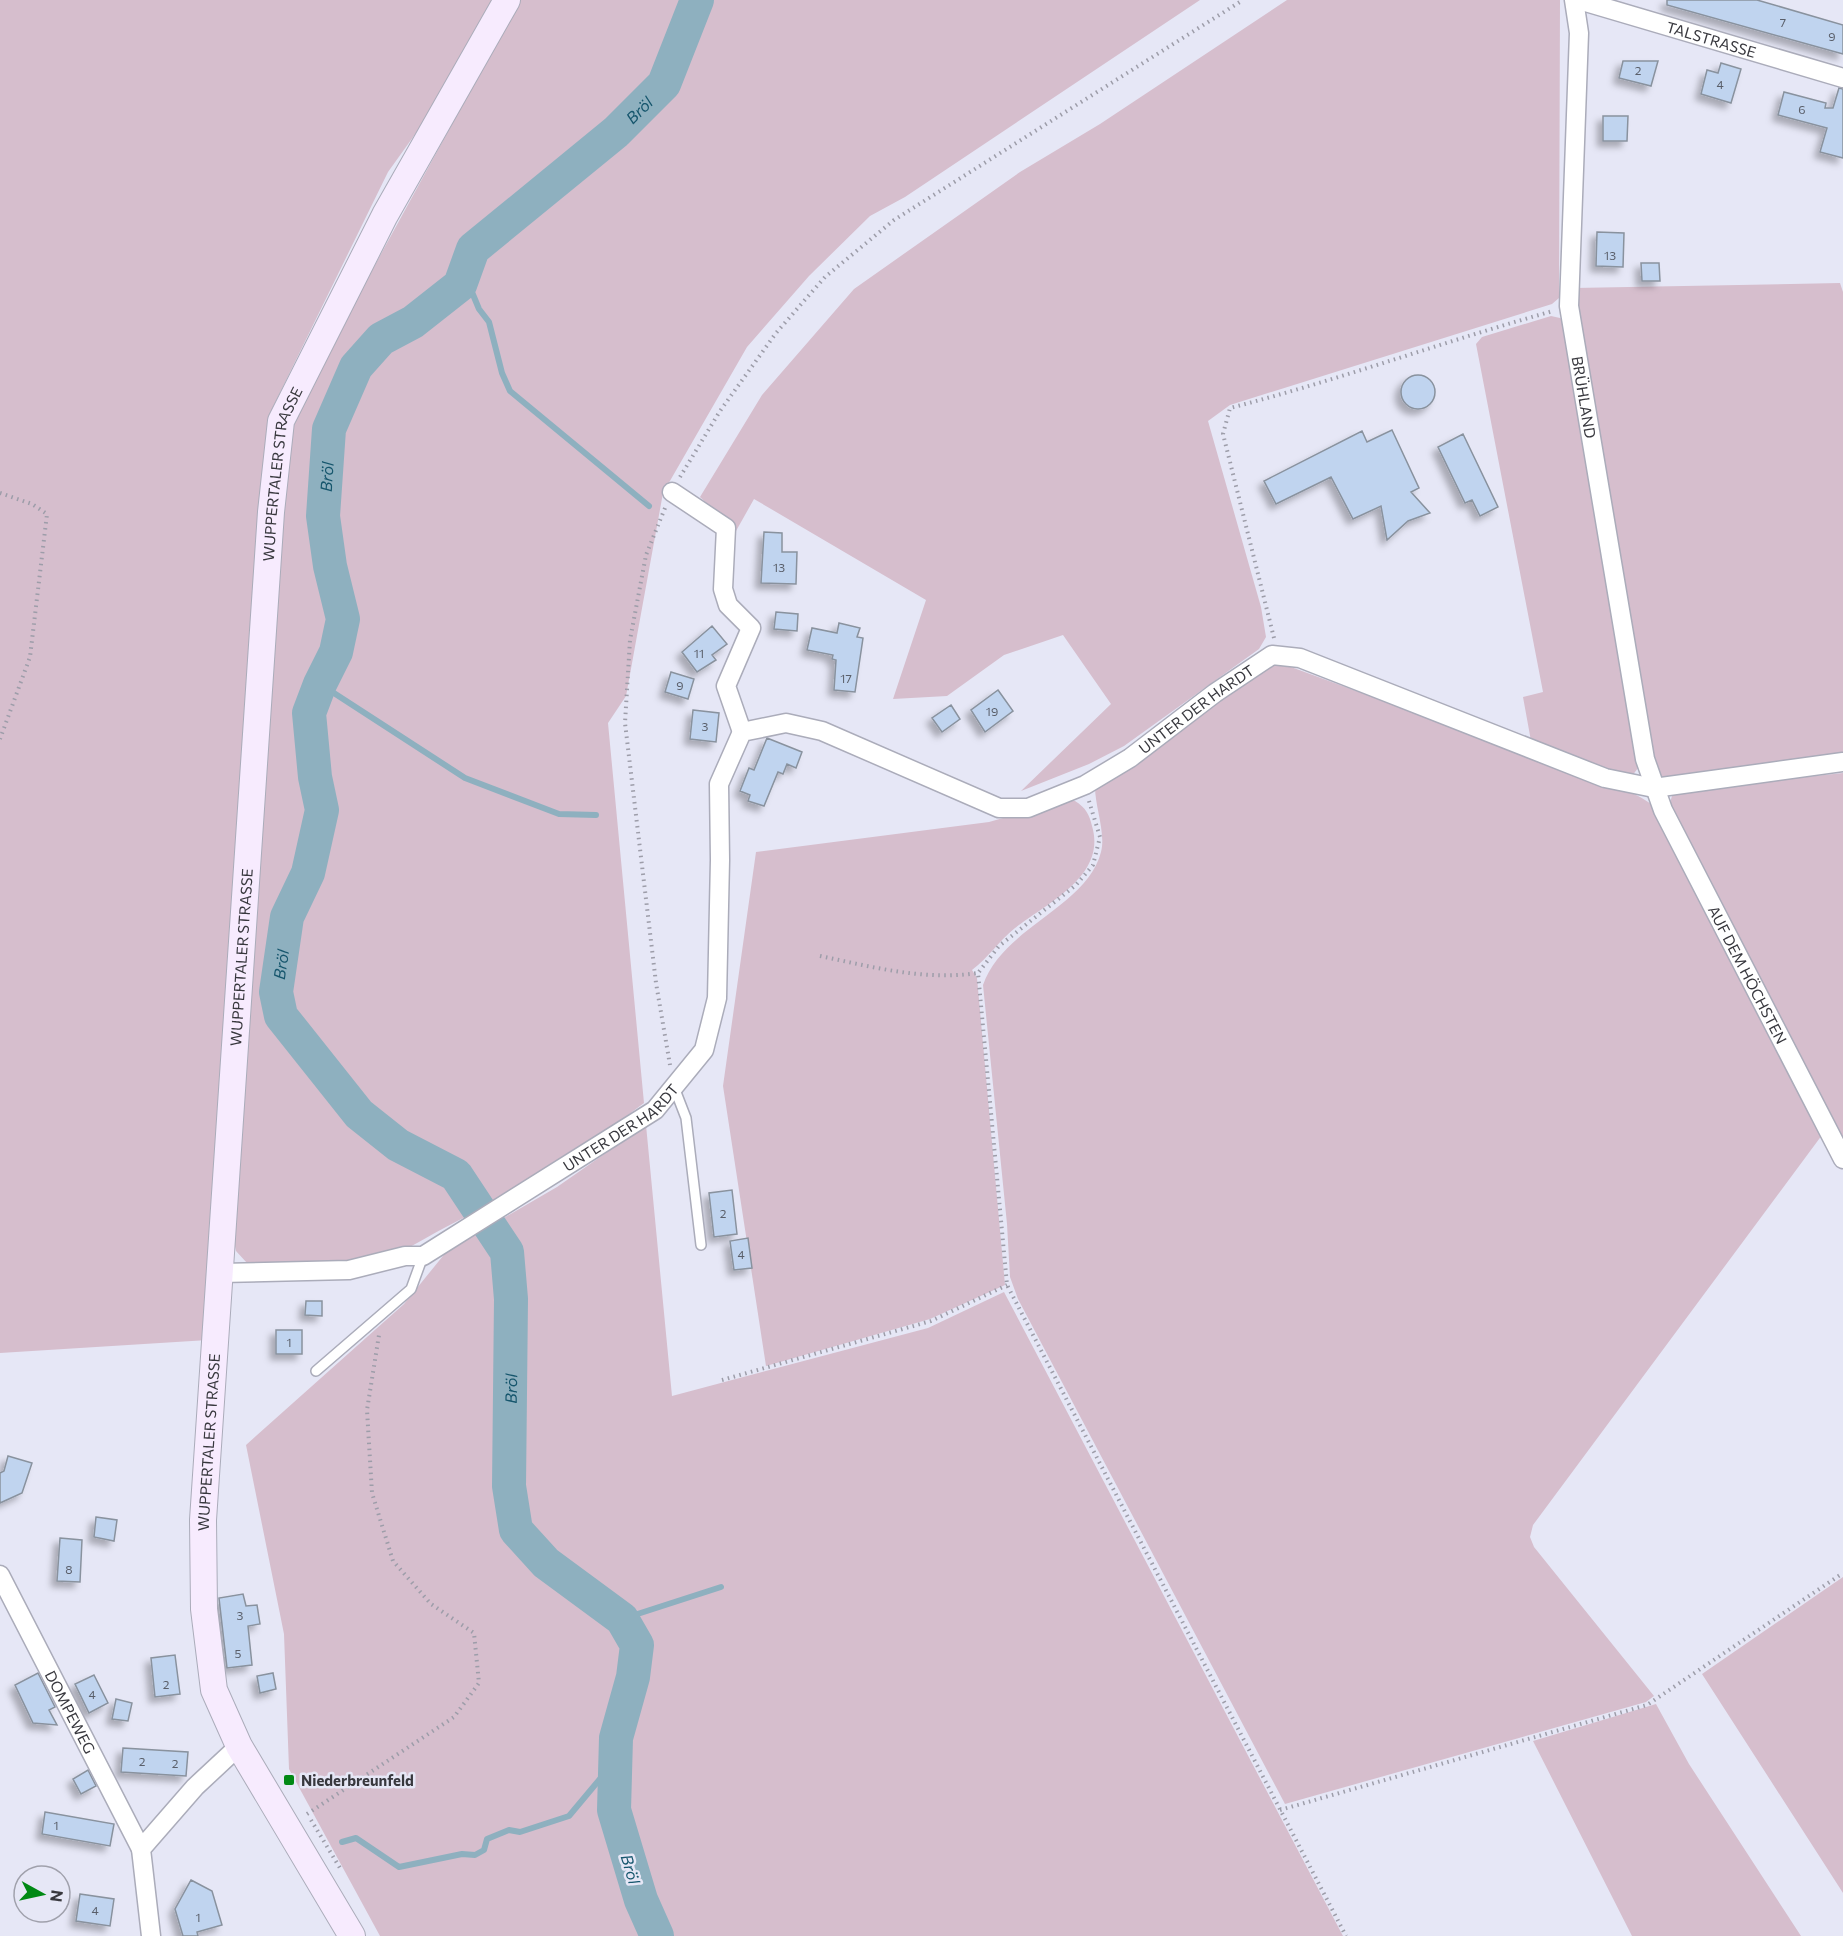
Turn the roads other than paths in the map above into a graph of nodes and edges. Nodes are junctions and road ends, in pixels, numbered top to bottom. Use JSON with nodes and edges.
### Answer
{"nodes":[{"id":1,"x":507,"y":0,"type":"edge"},
{"id":2,"x":1574,"y":0,"type":"edge"},
{"id":3,"x":1579,"y":0,"type":"edge"},
{"id":4,"x":1843,"y":78,"type":"edge"},
{"id":5,"x":672,"y":492,"type":"road end"},
{"id":6,"x":742,"y":732,"type":"junction"},
{"id":7,"x":1843,"y":762,"type":"edge"},
{"id":8,"x":1654,"y":789,"type":"junction"},
{"id":9,"x":674,"y":1087,"type":"junction"},
{"id":10,"x":1843,"y":1159,"type":"edge"},
{"id":11,"x":701,"y":1245,"type":"dead end"},
{"id":12,"x":423,"y":1256,"type":"junction"},
{"id":13,"x":221,"y":1273,"type":"junction"},
{"id":14,"x":316,"y":1371,"type":"dead end"},
{"id":15,"x":0,"y":1575,"type":"edge"},
{"id":16,"x":239,"y":1746,"type":"junction"},
{"id":17,"x":141,"y":1849,"type":"junction"},
{"id":18,"x":151,"y":1936,"type":"edge"},
{"id":19,"x":352,"y":1936,"type":"edge"}],
"edges":[{"from":1,"to":13,"type":"main road","name":"WUPPERTALER STRASSE"},
{"from":2,"to":8,"type":"street","name":"BRÜHLAND"},
{"from":3,"to":4,"type":"street","name":"TALSTRASSE"},
{"from":5,"to":6,"type":"street"},
{"from":6,"to":8,"type":"street","name":"UNTER DER HARDT"},
{"from":6,"to":9,"type":"street","name":"UNTER DER HARDT"},
{"from":7,"to":8,"type":"street"},
{"from":8,"to":10,"type":"street","name":"AUF DEM HÖCHSTEN"},
{"from":9,"to":11,"type":"lane"},
{"from":9,"to":12,"type":"street","name":"UNTER DER HARDT"},
{"from":12,"to":13,"type":"street"},
{"from":12,"to":14,"type":"lane"},
{"from":13,"to":16,"type":"main road","name":"WUPPERTALER STRASSE"},
{"from":15,"to":17,"type":"street","name":"DOMPEWEG"},
{"from":16,"to":17,"type":"street"},
{"from":16,"to":19,"type":"main road","name":"WUPPERTALER STRASSE"},
{"from":17,"to":18,"type":"street"}]}
